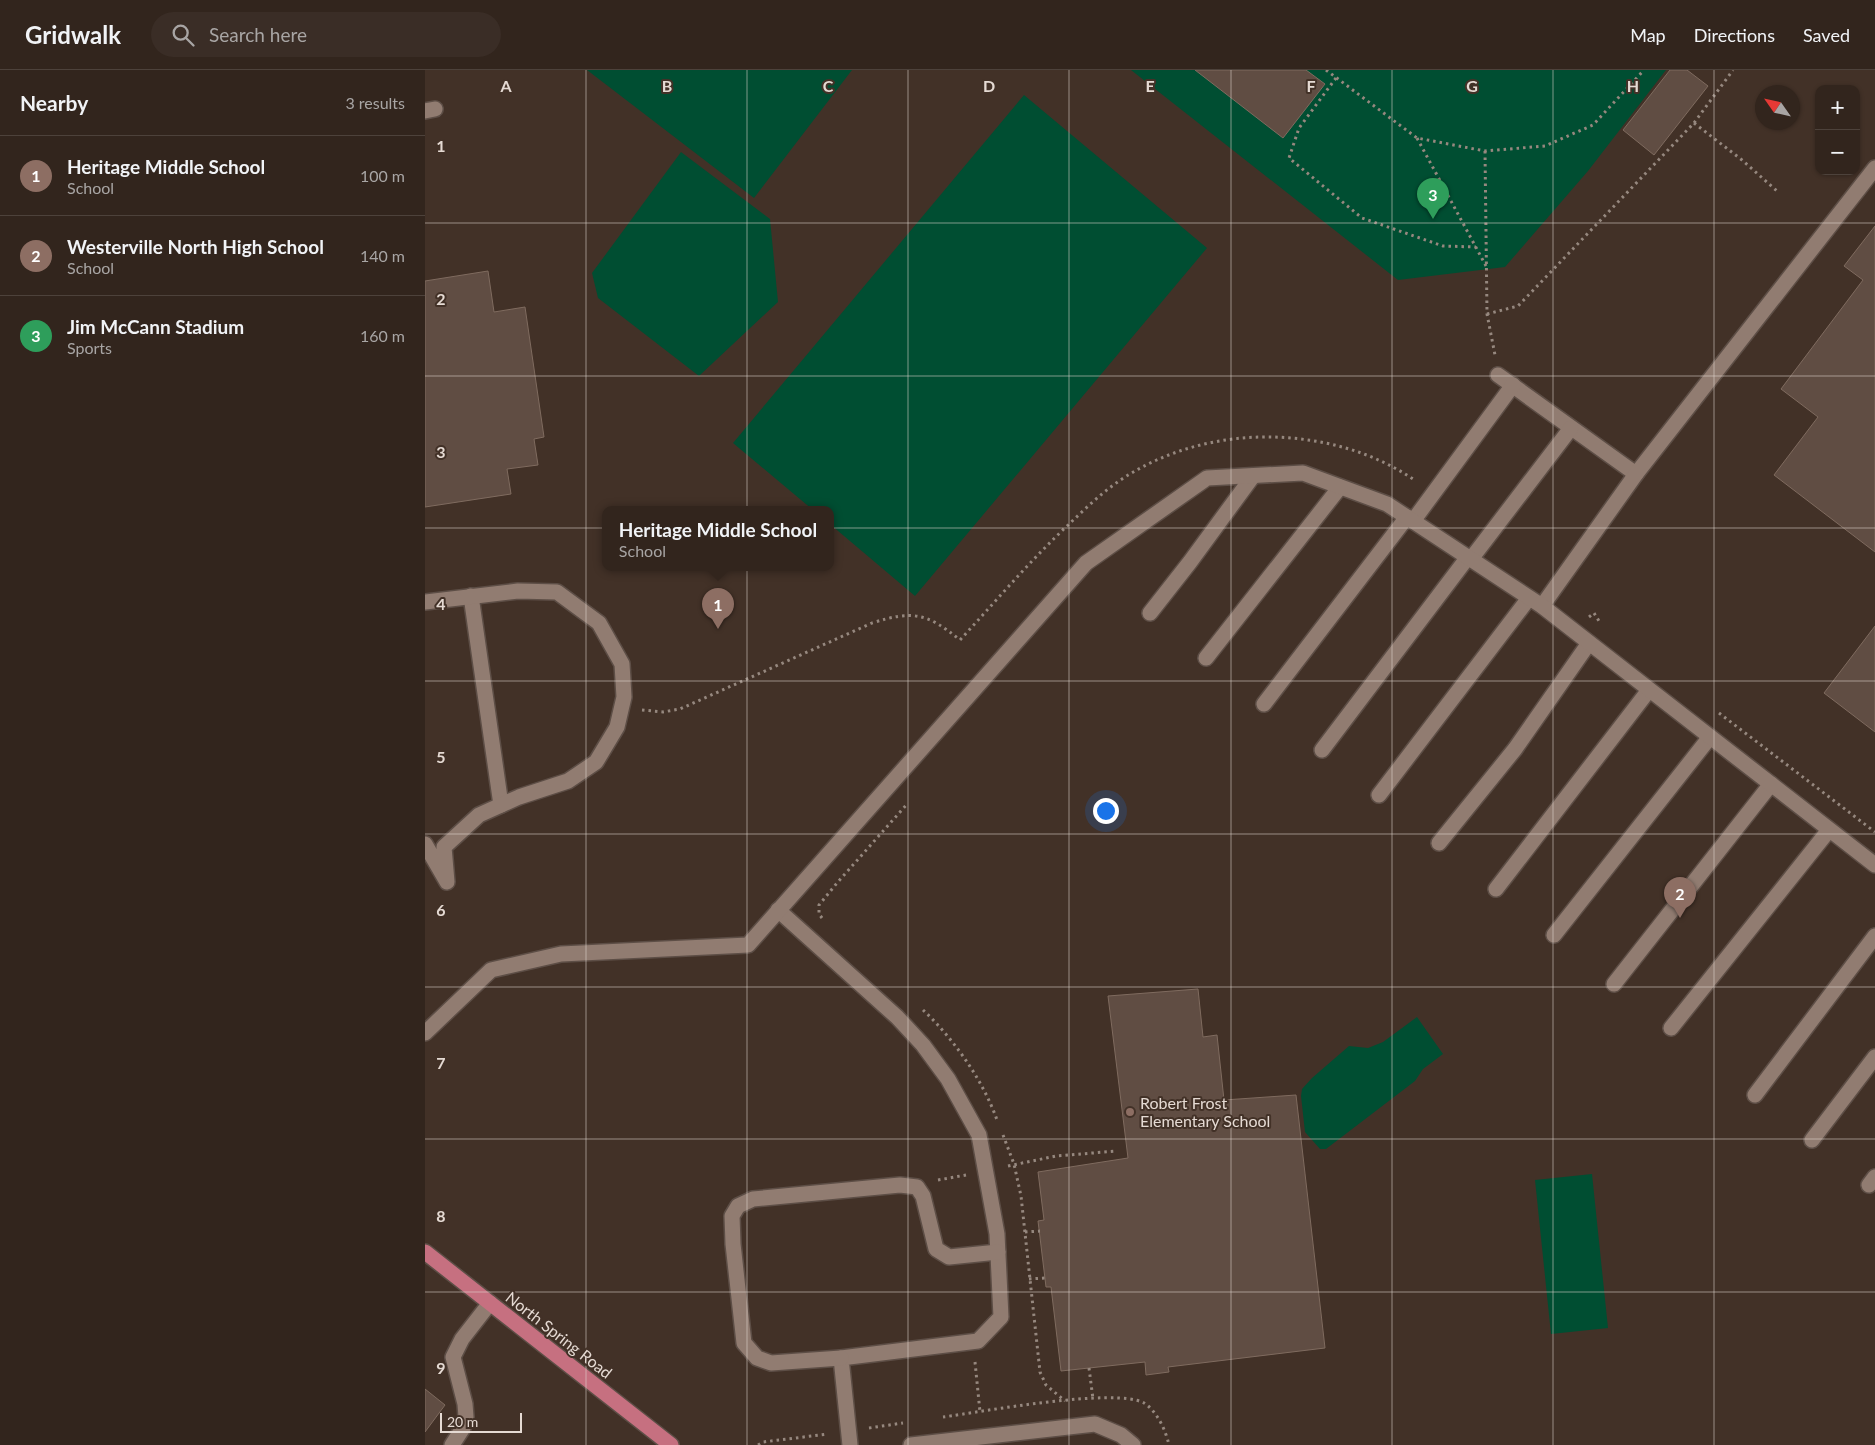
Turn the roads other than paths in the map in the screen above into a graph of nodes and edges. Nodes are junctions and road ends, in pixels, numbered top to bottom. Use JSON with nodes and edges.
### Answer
{"nodes":[{"id":1,"x":1875,"y":168,"type":"edge"},
{"id":2,"x":1498,"y":375,"type":"road end"},
{"id":3,"x":1513,"y":385,"type":"junction"},
{"id":4,"x":1571,"y":428,"type":"junction"},
{"id":5,"x":1636,"y":474,"type":"junction"},
{"id":6,"x":1253,"y":476,"type":"junction"},
{"id":7,"x":1340,"y":487,"type":"junction"},
{"id":8,"x":1410,"y":519,"type":"junction"},
{"id":9,"x":1469,"y":558,"type":"junction"},
{"id":10,"x":471,"y":596,"type":"junction"},
{"id":11,"x":1529,"y":598,"type":"junction"},
{"id":12,"x":425,"y":602,"type":"edge"},
{"id":13,"x":1542,"y":606,"type":"junction"},
{"id":14,"x":1150,"y":613,"type":"dead end"},
{"id":15,"x":1589,"y":643,"type":"junction"},
{"id":16,"x":1206,"y":658,"type":"dead end"},
{"id":17,"x":1649,"y":690,"type":"junction"},
{"id":18,"x":1264,"y":704,"type":"dead end"},
{"id":19,"x":1710,"y":737,"type":"junction"},
{"id":20,"x":1322,"y":750,"type":"dead end"},
{"id":21,"x":1771,"y":784,"type":"junction"},
{"id":22,"x":1379,"y":795,"type":"dead end"},
{"id":23,"x":501,"y":805,"type":"junction"},
{"id":24,"x":1829,"y":830,"type":"junction"},
{"id":25,"x":1439,"y":843,"type":"dead end"},
{"id":26,"x":425,"y":844,"type":"edge"},
{"id":27,"x":1875,"y":865,"type":"edge"},
{"id":28,"x":1496,"y":888,"type":"dead end"},
{"id":29,"x":778,"y":910,"type":"junction"},
{"id":30,"x":1554,"y":935,"type":"dead end"},
{"id":31,"x":1875,"y":936,"type":"edge"},
{"id":32,"x":1614,"y":984,"type":"dead end"},
{"id":33,"x":1671,"y":1028,"type":"dead end"},
{"id":34,"x":425,"y":1033,"type":"edge"},
{"id":35,"x":1875,"y":1057,"type":"edge"},
{"id":36,"x":1755,"y":1095,"type":"dead end"},
{"id":37,"x":1812,"y":1140,"type":"dead end"},
{"id":38,"x":425,"y":1252,"type":"edge"},
{"id":39,"x":998,"y":1252,"type":"junction"},
{"id":40,"x":490,"y":1303,"type":"junction"},
{"id":41,"x":841,"y":1358,"type":"junction"},
{"id":42,"x":451,"y":1445,"type":"edge"},
{"id":43,"x":671,"y":1445,"type":"edge"},
{"id":44,"x":850,"y":1445,"type":"edge"},
{"id":45,"x":911,"y":1445,"type":"edge"},
{"id":46,"x":1133,"y":1445,"type":"edge"}],
"edges":[{"from":1,"to":5,"type":"lane"},
{"from":2,"to":3,"type":"lane"},
{"from":3,"to":4,"type":"lane"},
{"from":3,"to":8,"type":"lane"},
{"from":4,"to":5,"type":"lane"},
{"from":4,"to":9,"type":"lane"},
{"from":5,"to":13,"type":"lane"},
{"from":6,"to":7,"type":"lane"},
{"from":6,"to":14,"type":"lane"},
{"from":6,"to":29,"type":"lane"},
{"from":7,"to":8,"type":"lane"},
{"from":7,"to":16,"type":"lane"},
{"from":8,"to":9,"type":"lane"},
{"from":8,"to":18,"type":"lane"},
{"from":9,"to":11,"type":"lane"},
{"from":9,"to":20,"type":"lane"},
{"from":10,"to":12,"type":"lane"},
{"from":10,"to":23,"type":"lane"},
{"from":10,"to":23,"type":"lane"},
{"from":11,"to":13,"type":"lane"},
{"from":11,"to":22,"type":"lane"},
{"from":13,"to":15,"type":"lane"},
{"from":15,"to":17,"type":"lane"},
{"from":15,"to":25,"type":"lane"},
{"from":17,"to":19,"type":"lane"},
{"from":17,"to":28,"type":"lane"},
{"from":19,"to":21,"type":"lane"},
{"from":19,"to":30,"type":"lane"},
{"from":21,"to":24,"type":"lane"},
{"from":21,"to":32,"type":"lane"},
{"from":23,"to":26,"type":"lane"},
{"from":24,"to":27,"type":"lane"},
{"from":24,"to":33,"type":"lane"},
{"from":29,"to":34,"type":"lane"},
{"from":29,"to":39,"type":"lane"},
{"from":31,"to":36,"type":"lane"},
{"from":35,"to":37,"type":"lane"},
{"from":38,"to":40,"type":"main road","name":"North Spring Road"},
{"from":39,"to":41,"type":"lane"},
{"from":39,"to":41,"type":"lane"},
{"from":40,"to":42,"type":"lane"},
{"from":40,"to":43,"type":"main road","name":"North Spring Road"},
{"from":41,"to":44,"type":"lane"},
{"from":45,"to":46,"type":"lane"}]}
